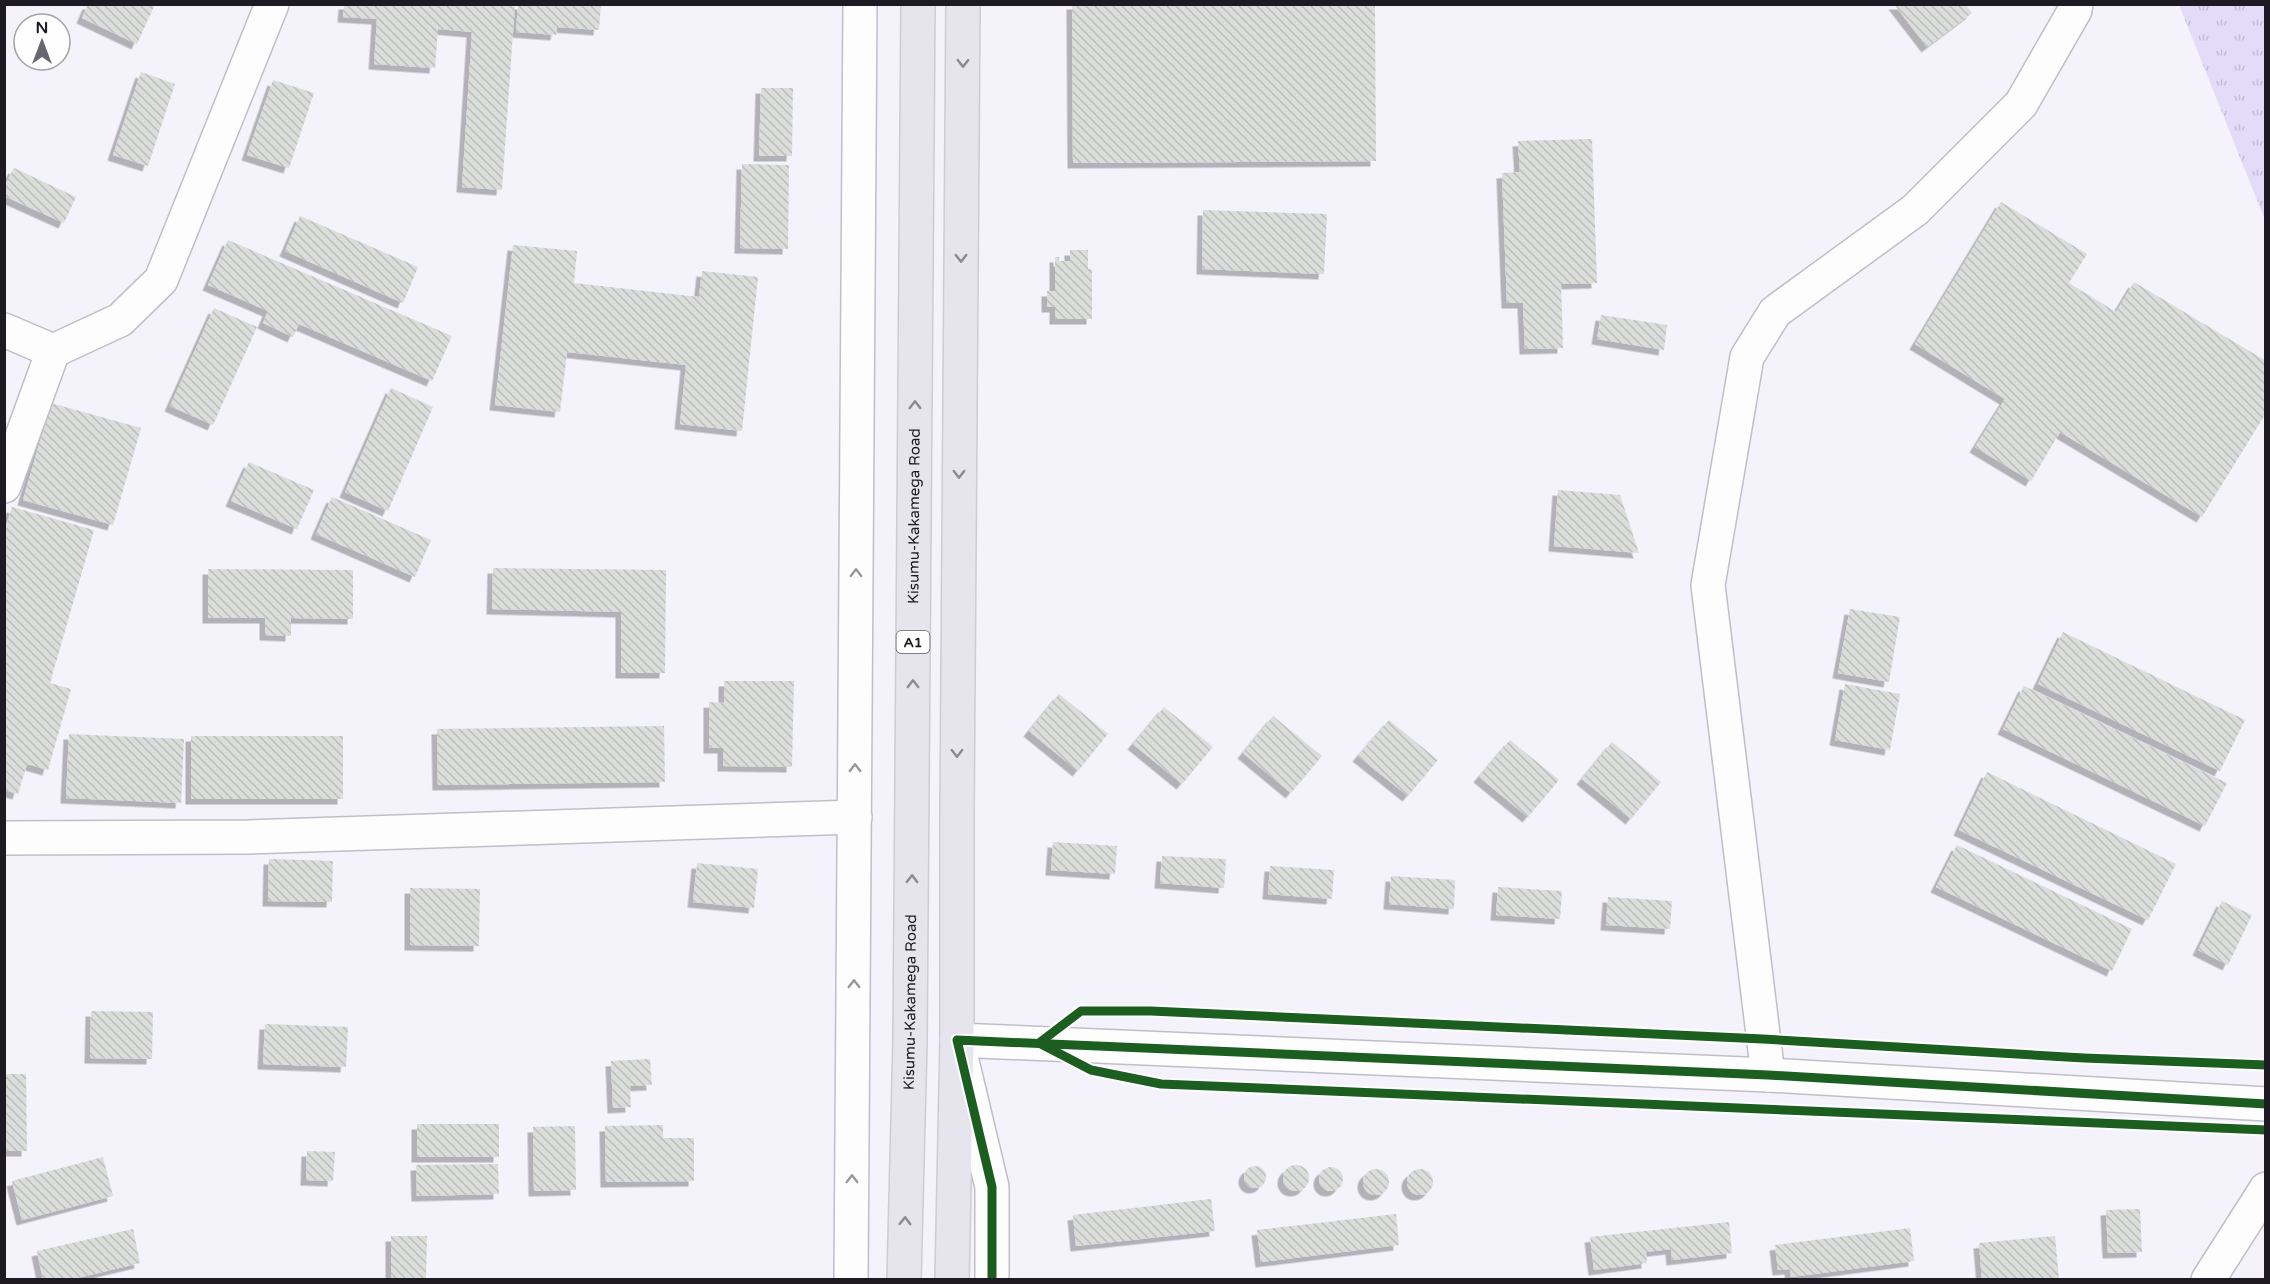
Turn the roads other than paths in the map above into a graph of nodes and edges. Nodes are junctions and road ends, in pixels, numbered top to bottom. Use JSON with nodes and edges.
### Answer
{"nodes":[{"id":1,"x":272,"y":4,"type":"edge"},
{"id":2,"x":860,"y":4,"type":"edge"},
{"id":3,"x":918,"y":4,"type":"edge"},
{"id":4,"x":963,"y":4,"type":"edge"},
{"id":5,"x":2076,"y":4,"type":"edge"},
{"id":6,"x":4,"y":330,"type":"edge"},
{"id":7,"x":53,"y":351,"type":"junction"},
{"id":8,"x":4,"y":486,"type":"edge"},
{"id":9,"x":855,"y":817,"type":"junction"},
{"id":10,"x":4,"y":838,"type":"edge"},
{"id":11,"x":957,"y":1040,"type":"junction"},
{"id":12,"x":1768,"y":1076,"type":"junction"},
{"id":13,"x":2265,"y":1104,"type":"edge"},
{"id":14,"x":2265,"y":1189,"type":"edge"},
{"id":15,"x":851,"y":1280,"type":"edge"},
{"id":16,"x":904,"y":1280,"type":"edge"},
{"id":17,"x":952,"y":1280,"type":"edge"},
{"id":18,"x":992,"y":1280,"type":"edge"},
{"id":19,"x":2208,"y":1280,"type":"edge"}],
"edges":[{"from":1,"to":7,"type":"street"},
{"from":9,"to":2,"type":"street","one_way":true},
{"from":16,"to":3,"type":"highway","name":"Kisumu-Kakamega Road","number":"A1","one_way":true},
{"from":4,"to":11,"type":"highway","one_way":true},
{"from":5,"to":12,"type":"street"},
{"from":6,"to":7,"type":"street"},
{"from":7,"to":8,"type":"street"},
{"from":9,"to":10,"type":"street"},
{"from":15,"to":9,"type":"street","one_way":true},
{"from":11,"to":12,"type":"street"},
{"from":11,"to":17,"type":"highway"},
{"from":11,"to":18,"type":"street"},
{"from":12,"to":13,"type":"street"},
{"from":14,"to":19,"type":"street"}]}
